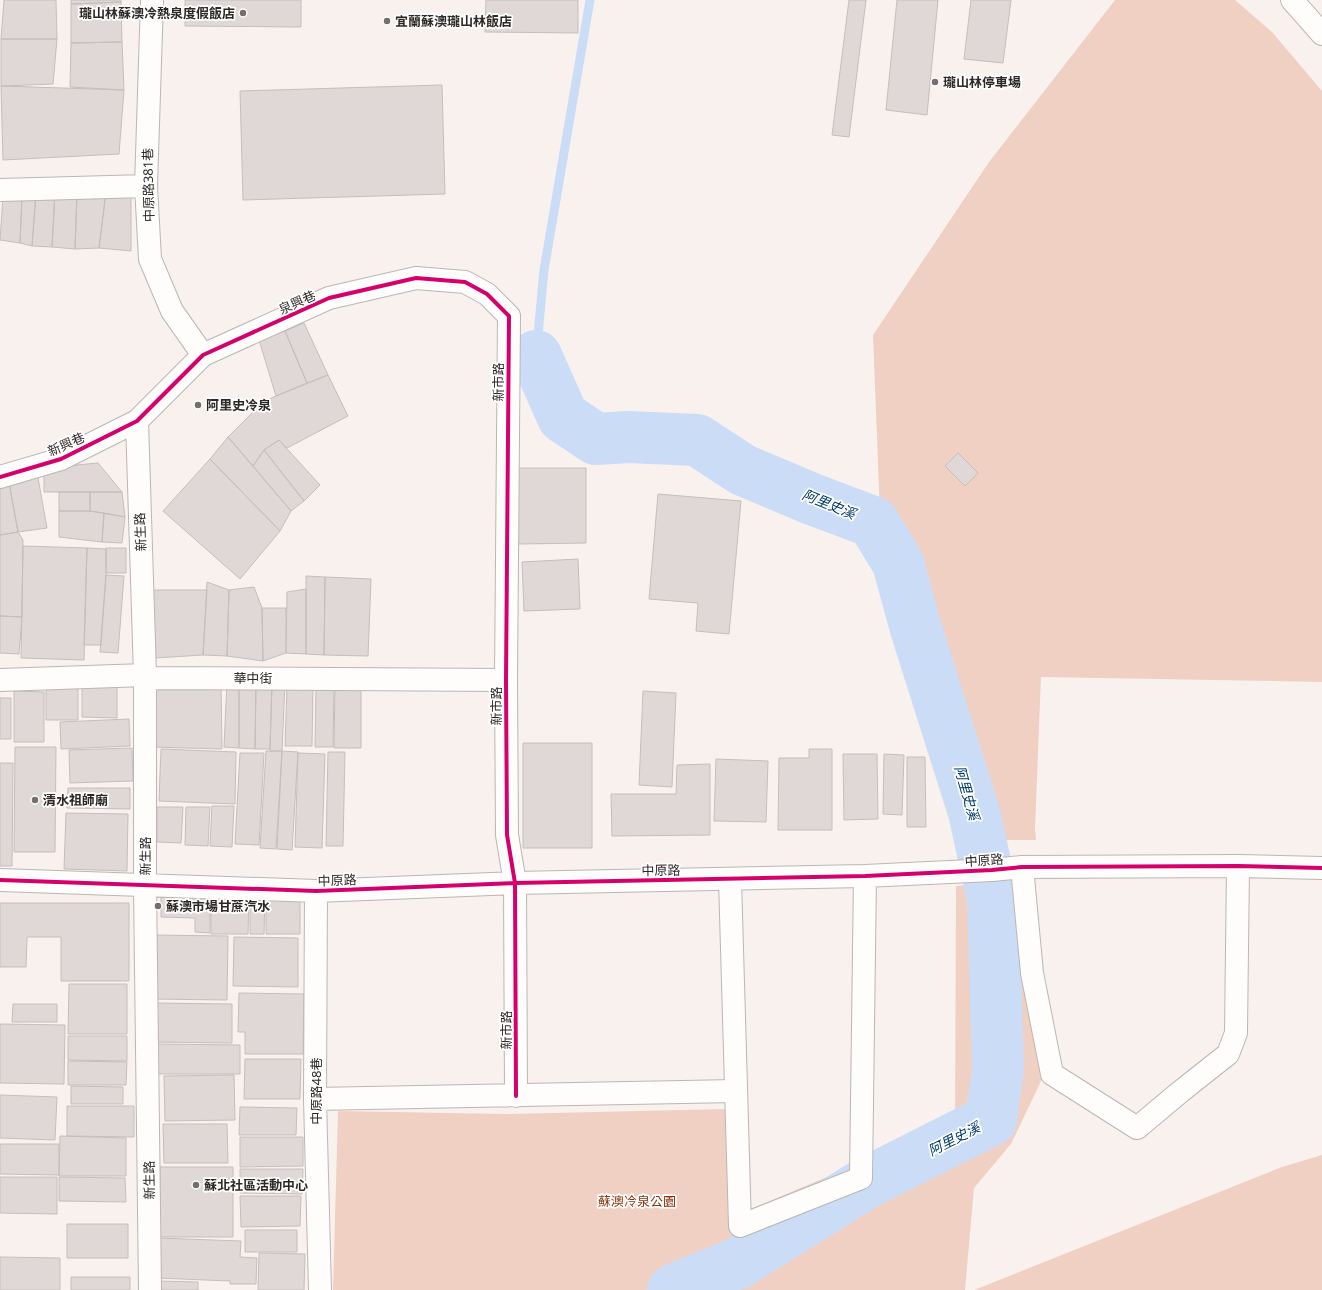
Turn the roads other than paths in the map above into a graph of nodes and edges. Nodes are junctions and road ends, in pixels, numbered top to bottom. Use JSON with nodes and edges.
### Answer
{"nodes":[{"id":1,"x":152,"y":0,"type":"edge"},
{"id":2,"x":1292,"y":0,"type":"edge"},
{"id":3,"x":1322,"y":34,"type":"edge"},
{"id":4,"x":146,"y":186,"type":"junction"},
{"id":5,"x":0,"y":190,"type":"edge"},
{"id":6,"x":509,"y":316,"type":"joint"},
{"id":7,"x":204,"y":355,"type":"junction"},
{"id":8,"x":137,"y":421,"type":"junction"},
{"id":9,"x":0,"y":477,"type":"edge"},
{"id":10,"x":145,"y":675,"type":"junction"},
{"id":11,"x":0,"y":680,"type":"edge"},
{"id":12,"x":506,"y":680,"type":"junction"},
{"id":13,"x":1238,"y":866,"type":"junction"},
{"id":14,"x":1022,"y":867,"type":"junction"},
{"id":15,"x":1322,"y":868,"type":"edge"},
{"id":16,"x":865,"y":876,"type":"junction"},
{"id":17,"x":730,"y":879,"type":"junction"},
{"id":18,"x":0,"y":880,"type":"edge"},
{"id":19,"x":515,"y":883,"type":"junction"},
{"id":20,"x":145,"y":886,"type":"junction"},
{"id":21,"x":316,"y":892,"type":"junction"},
{"id":22,"x":736,"y":1091,"type":"junction"},
{"id":23,"x":516,"y":1096,"type":"junction"},
{"id":24,"x":315,"y":1099,"type":"junction"},
{"id":25,"x":150,"y":1290,"type":"edge"},
{"id":26,"x":320,"y":1290,"type":"edge"}],
"edges":[{"from":1,"to":4,"type":"street","name":"中原路381巷"},
{"from":2,"to":3,"type":"street"},
{"from":4,"to":5,"type":"street"},
{"from":4,"to":7,"type":"street","name":"中原路381巷"},
{"from":6,"to":7,"type":"street","name":"泉興巷"},
{"from":6,"to":12,"type":"street","name":"新市路"},
{"from":7,"to":8,"type":"street","name":"泉興巷"},
{"from":8,"to":9,"type":"street","name":"新興巷"},
{"from":8,"to":10,"type":"street","name":"新生路"},
{"from":10,"to":11,"type":"street","name":"華中街"},
{"from":10,"to":12,"type":"street","name":"華中街"},
{"from":10,"to":20,"type":"street","name":"新生路"},
{"from":12,"to":19,"type":"street","name":"新市路"},
{"from":13,"to":14,"type":"street","name":"中原路"},
{"from":13,"to":14,"type":"street"},
{"from":13,"to":15,"type":"street","name":"中原路"},
{"from":14,"to":16,"type":"street","name":"中原路"},
{"from":16,"to":17,"type":"street","name":"中原路"},
{"from":16,"to":22,"type":"street"},
{"from":17,"to":19,"type":"street","name":"中原路"},
{"from":17,"to":22,"type":"street"},
{"from":18,"to":20,"type":"street","name":"中原路"},
{"from":19,"to":21,"type":"street","name":"中原路"},
{"from":19,"to":23,"type":"street","name":"新市路"},
{"from":20,"to":21,"type":"street","name":"中原路"},
{"from":20,"to":25,"type":"street","name":"新生路"},
{"from":21,"to":24,"type":"street","name":"中原路48巷"},
{"from":22,"to":23,"type":"street"},
{"from":23,"to":24,"type":"street"},
{"from":24,"to":26,"type":"street","name":"中原路48巷"}]}
